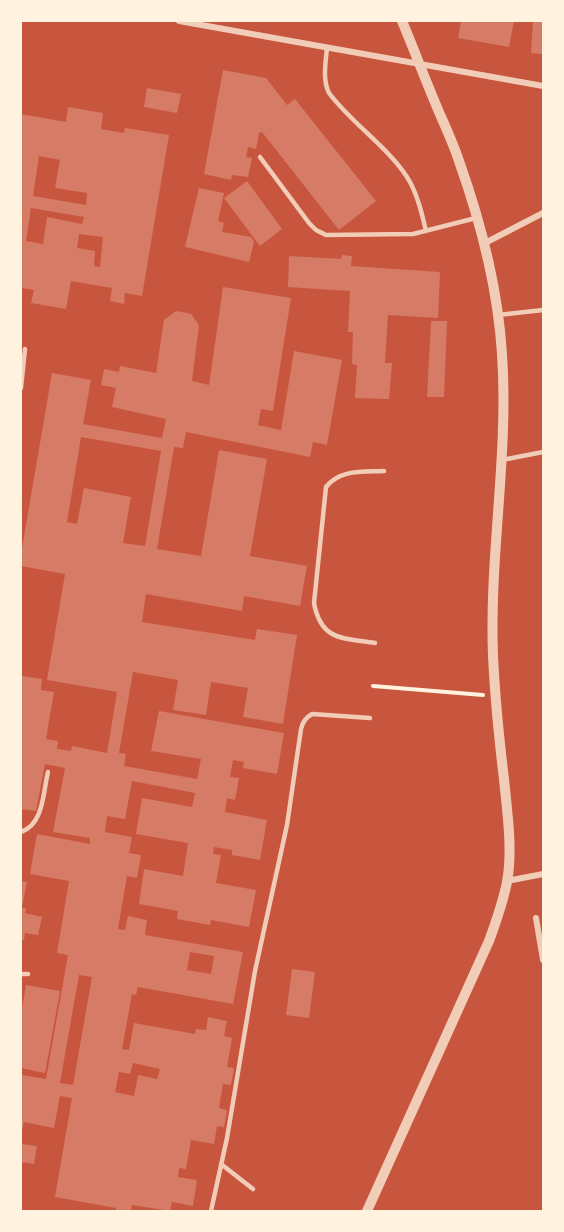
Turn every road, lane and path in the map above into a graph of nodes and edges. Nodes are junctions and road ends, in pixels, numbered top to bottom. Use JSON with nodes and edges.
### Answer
{"nodes":[{"id":1,"x":179,"y":21,"type":"edge"},
{"id":2,"x":402,"y":21,"type":"edge"},
{"id":3,"x":327,"y":47,"type":"junction"},
{"id":4,"x":418,"y":63,"type":"junction"},
{"id":5,"x":543,"y":86,"type":"edge"},
{"id":6,"x":260,"y":157,"type":"dead end"},
{"id":7,"x":543,"y":213,"type":"edge"},
{"id":8,"x":477,"y":218,"type":"junction"},
{"id":9,"x":426,"y":231,"type":"junction"},
{"id":10,"x":485,"y":243,"type":"junction"},
{"id":11,"x":543,"y":310,"type":"edge"},
{"id":12,"x":498,"y":315,"type":"junction"},
{"id":13,"x":25,"y":349,"type":"dead end"},
{"id":14,"x":21,"y":388,"type":"edge"},
{"id":15,"x":543,"y":452,"type":"edge"},
{"id":16,"x":502,"y":460,"type":"junction"},
{"id":17,"x":384,"y":471,"type":"dead end"},
{"id":18,"x":375,"y":643,"type":"dead end"},
{"id":19,"x":373,"y":686,"type":"dead end"},
{"id":20,"x":495,"y":696,"type":"junction"},
{"id":21,"x":370,"y":718,"type":"dead end"},
{"id":22,"x":48,"y":772,"type":"dead end"},
{"id":23,"x":21,"y":832,"type":"edge"},
{"id":24,"x":543,"y":874,"type":"edge"},
{"id":25,"x":507,"y":881,"type":"junction"},
{"id":26,"x":536,"y":918,"type":"dead end"},
{"id":27,"x":543,"y":960,"type":"edge"},
{"id":28,"x":21,"y":974,"type":"edge"},
{"id":29,"x":28,"y":974,"type":"dead end"},
{"id":30,"x":221,"y":1164,"type":"junction"},
{"id":31,"x":253,"y":1189,"type":"dead end"},
{"id":32,"x":211,"y":1211,"type":"edge"},
{"id":33,"x":367,"y":1211,"type":"edge"}],
"edges":[{"from":1,"to":3,"type":"street"},
{"from":2,"to":4,"type":"street"},
{"from":3,"to":4,"type":"street"},
{"from":3,"to":9,"type":"lane"},
{"from":4,"to":5,"type":"street"},
{"from":4,"to":8,"type":"street"},
{"from":6,"to":9,"type":"lane"},
{"from":7,"to":10,"type":"street"},
{"from":8,"to":9,"type":"lane"},
{"from":8,"to":10,"type":"street"},
{"from":10,"to":12,"type":"street"},
{"from":11,"to":12,"type":"lane"},
{"from":12,"to":16,"type":"street"},
{"from":13,"to":14,"type":"lane"},
{"from":15,"to":16,"type":"lane"},
{"from":16,"to":20,"type":"street"},
{"from":17,"to":18,"type":"lane"},
{"from":19,"to":20,"type":"path"},
{"from":20,"to":25,"type":"street"},
{"from":21,"to":30,"type":"lane"},
{"from":22,"to":23,"type":"lane"},
{"from":24,"to":25,"type":"street"},
{"from":25,"to":33,"type":"street"},
{"from":26,"to":27,"type":"street"},
{"from":28,"to":29,"type":"lane"},
{"from":30,"to":31,"type":"lane"},
{"from":30,"to":32,"type":"lane"}]}
